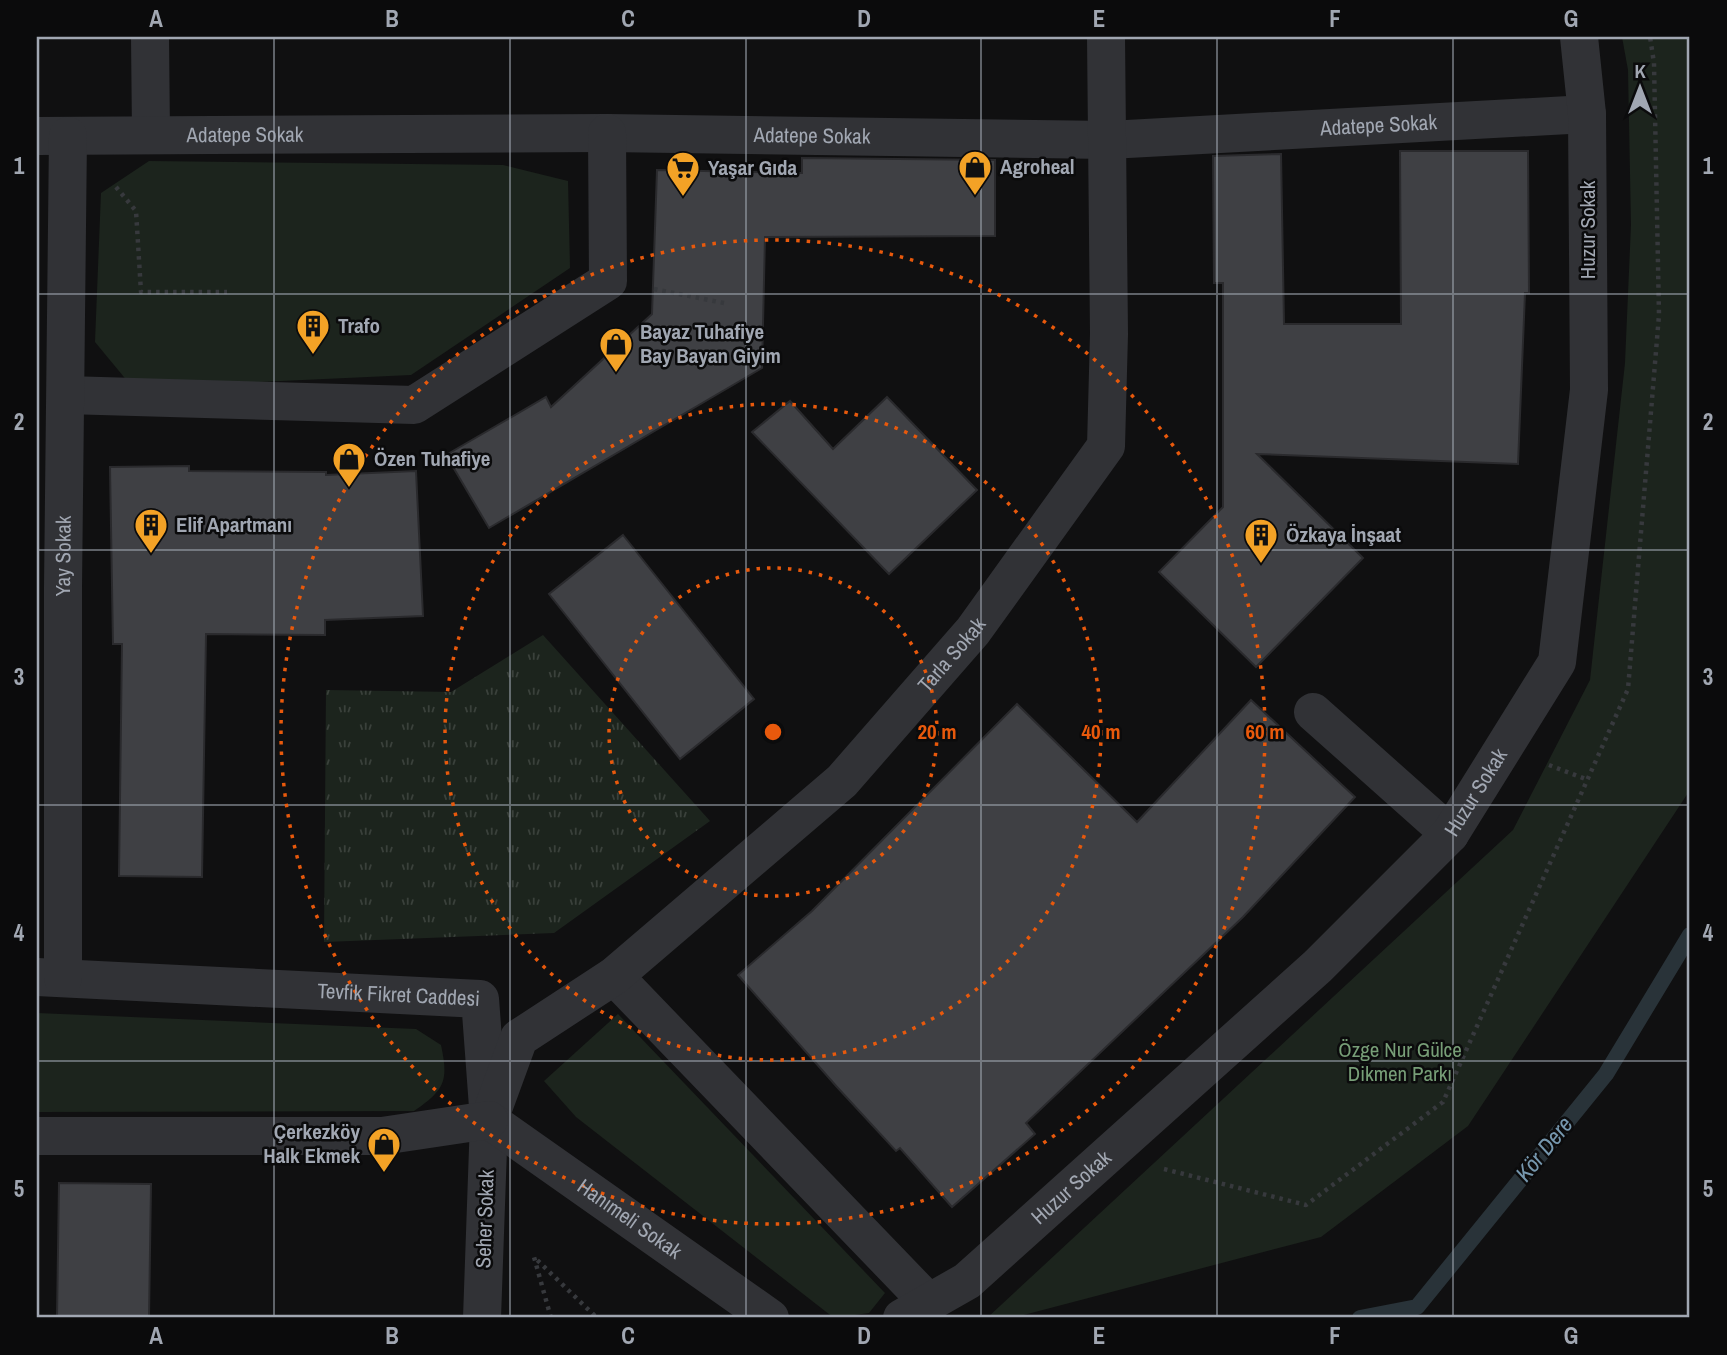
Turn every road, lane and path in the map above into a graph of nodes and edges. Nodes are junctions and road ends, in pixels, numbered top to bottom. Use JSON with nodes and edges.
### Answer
{"nodes":[{"id":1,"x":150,"y":37,"type":"edge"},
{"id":2,"x":1106,"y":37,"type":"edge"},
{"id":3,"x":1578,"y":37,"type":"edge"},
{"id":4,"x":1587,"y":114,"type":"junction"},
{"id":5,"x":607,"y":133,"type":"junction"},
{"id":6,"x":151,"y":134,"type":"junction"},
{"id":7,"x":53,"y":136,"type":"edge"},
{"id":8,"x":1109,"y":140,"type":"junction"},
{"id":9,"x":68,"y":177,"type":"junction"},
{"id":10,"x":608,"y":281,"type":"junction"},
{"id":11,"x":227,"y":292,"type":"dead end"},
{"id":12,"x":724,"y":303,"type":"dead end"},
{"id":13,"x":66,"y":394,"type":"junction"},
{"id":14,"x":1313,"y":712,"type":"dead end"},
{"id":15,"x":1450,"y":834,"type":"junction"},
{"id":16,"x":614,"y":976,"type":"junction"},
{"id":17,"x":50,"y":978,"type":"edge"},
{"id":18,"x":489,"y":1120,"type":"junction"},
{"id":19,"x":37,"y":1136,"type":"edge"},
{"id":20,"x":915,"y":1311,"type":"edge"},
{"id":21,"x":482,"y":1318,"type":"edge"},
{"id":22,"x":551,"y":1318,"type":"edge"},
{"id":23,"x":597,"y":1318,"type":"edge"},
{"id":24,"x":771,"y":1318,"type":"edge"}],
"edges":[{"from":1,"to":6,"type":"street"},
{"from":2,"to":8,"type":"street","name":"Tarla Sokak"},
{"from":3,"to":4,"type":"street","name":"Huzur Sokak"},
{"from":4,"to":8,"type":"street","name":"Adatepe Sokak"},
{"from":4,"to":15,"type":"street","name":"Huzur Sokak"},
{"from":5,"to":6,"type":"street","name":"Adatepe Sokak"},
{"from":5,"to":8,"type":"street","name":"Adatepe Sokak"},
{"from":5,"to":10,"type":"street"},
{"from":6,"to":7,"type":"street","name":"Adatepe Sokak"},
{"from":7,"to":9,"type":"street","name":"Yay Sokak"},
{"from":8,"to":16,"type":"street","name":"Tarla Sokak"},
{"from":9,"to":11,"type":"path"},
{"from":9,"to":13,"type":"street","name":"Yay Sokak"},
{"from":10,"to":12,"type":"path"},
{"from":10,"to":13,"type":"street"},
{"from":13,"to":17,"type":"street","name":"Yay Sokak"},
{"from":14,"to":15,"type":"street"},
{"from":15,"to":20,"type":"street","name":"Huzur Sokak"},
{"from":16,"to":18,"type":"street","name":"Tarla Sokak"},
{"from":16,"to":20,"type":"street"},
{"from":17,"to":18,"type":"street","name":"Tevfik Fikret Caddesi"},
{"from":18,"to":19,"type":"street"},
{"from":18,"to":21,"type":"street","name":"Seher Sokak"},
{"from":18,"to":24,"type":"street","name":"Hanımeli Sokak"},
{"from":22,"to":23,"type":"path"}]}
